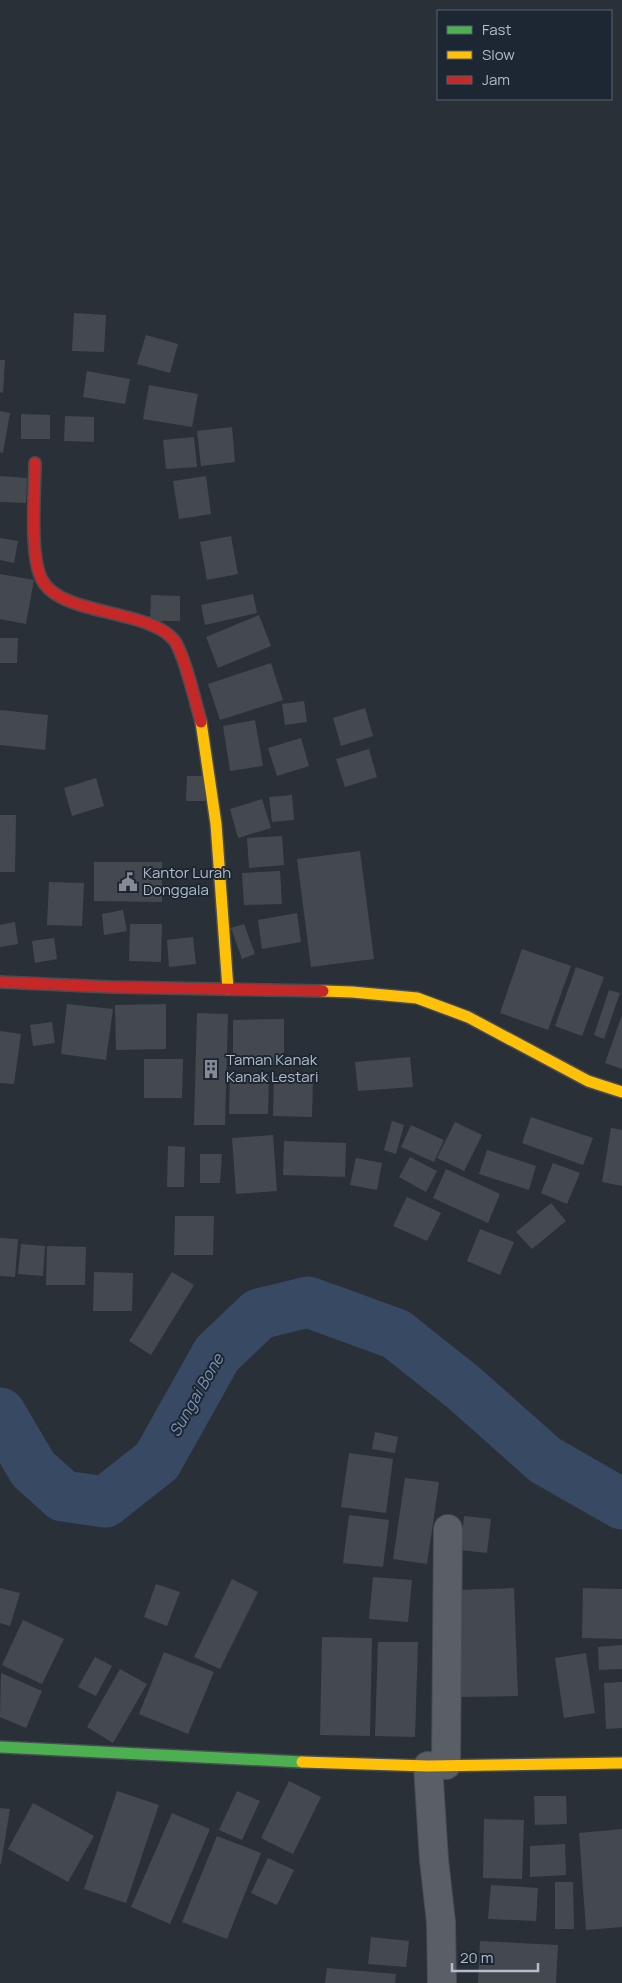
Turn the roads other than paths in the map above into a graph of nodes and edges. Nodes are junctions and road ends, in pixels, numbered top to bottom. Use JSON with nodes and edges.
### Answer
{"nodes":[{"id":1,"x":35,"y":463,"type":"dead end"},
{"id":2,"x":0,"y":982,"type":"edge"},
{"id":3,"x":228,"y":989,"type":"junction"},
{"id":4,"x":622,"y":1092,"type":"edge"},
{"id":5,"x":448,"y":1529,"type":"dead end"},
{"id":6,"x":0,"y":1747,"type":"edge"},
{"id":7,"x":622,"y":1764,"type":"edge"},
{"id":8,"x":437,"y":1765,"type":"junction"},
{"id":9,"x":442,"y":1983,"type":"edge"}],
"edges":[{"from":1,"to":3,"type":"street"},
{"from":2,"to":3,"type":"street"},
{"from":3,"to":4,"type":"street"},
{"from":5,"to":8,"type":"street"},
{"from":6,"to":8,"type":"street"},
{"from":7,"to":8,"type":"street"},
{"from":8,"to":9,"type":"street"}]}
